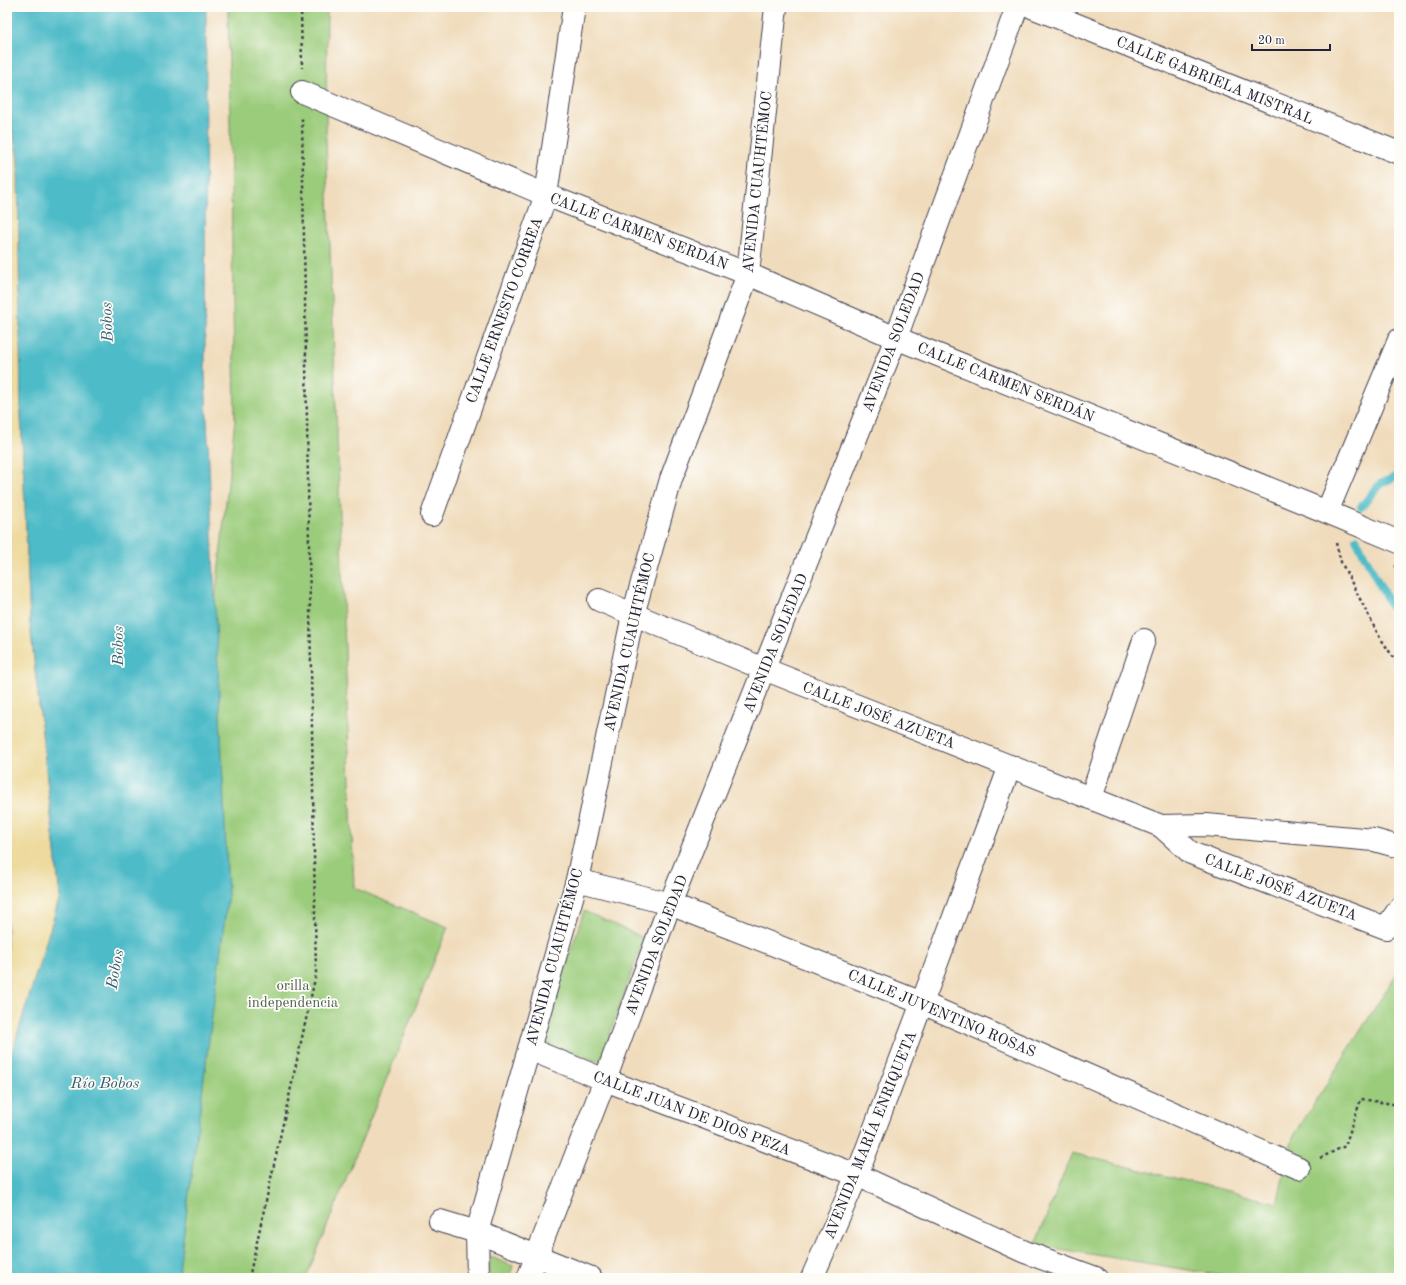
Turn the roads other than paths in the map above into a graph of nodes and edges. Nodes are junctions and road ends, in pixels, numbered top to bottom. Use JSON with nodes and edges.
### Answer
{"nodes":[{"id":1,"x":574,"y":7,"type":"edge"},
{"id":2,"x":776,"y":7,"type":"edge"},
{"id":3,"x":1017,"y":7,"type":"edge"},
{"id":4,"x":1032,"y":7,"type":"edge"},
{"id":5,"x":302,"y":92,"type":"road end"},
{"id":6,"x":1399,"y":153,"type":"edge"},
{"id":7,"x":546,"y":194,"type":"junction"},
{"id":8,"x":748,"y":274,"type":"junction"},
{"id":9,"x":896,"y":338,"type":"junction"},
{"id":10,"x":1399,"y":340,"type":"edge"},
{"id":11,"x":1327,"y":512,"type":"junction"},
{"id":12,"x":432,"y":515,"type":"dead end"},
{"id":13,"x":1399,"y":542,"type":"edge"},
{"id":14,"x":599,"y":600,"type":"dead end"},
{"id":15,"x":633,"y":615,"type":"junction"},
{"id":16,"x":1144,"y":640,"type":"dead end"},
{"id":17,"x":764,"y":669,"type":"junction"},
{"id":18,"x":1010,"y":766,"type":"junction"},
{"id":19,"x":1091,"y":798,"type":"junction"},
{"id":20,"x":1161,"y":826,"type":"junction"},
{"id":21,"x":1399,"y":847,"type":"edge"},
{"id":22,"x":577,"y":880,"type":"junction"},
{"id":23,"x":670,"y":904,"type":"junction"},
{"id":24,"x":1399,"y":909,"type":"edge"},
{"id":25,"x":922,"y":1003,"type":"junction"},
{"id":26,"x":529,"y":1048,"type":"junction"},
{"id":27,"x":605,"y":1080,"type":"junction"},
{"id":28,"x":1299,"y":1168,"type":"road end"},
{"id":29,"x":857,"y":1175,"type":"junction"},
{"id":30,"x":440,"y":1221,"type":"dead end"},
{"id":31,"x":477,"y":1232,"type":"junction"},
{"id":32,"x":536,"y":1255,"type":"junction"},
{"id":33,"x":478,"y":1278,"type":"edge"},
{"id":34,"x":528,"y":1278,"type":"edge"},
{"id":35,"x":591,"y":1278,"type":"edge"},
{"id":36,"x":812,"y":1278,"type":"edge"},
{"id":37,"x":1096,"y":1278,"type":"edge"}],
"edges":[{"from":1,"to":7,"type":"street","name":"CALLE ERNESTO CORREA"},
{"from":2,"to":8,"type":"street","name":"AVENIDA CUAUHTÉMOC"},
{"from":3,"to":9,"type":"street","name":"AVENIDA SOLEDAD"},
{"from":4,"to":6,"type":"street","name":"CALLE GABRIELA MISTRAL"},
{"from":5,"to":7,"type":"street","name":"CALLE CARMEN SERDÁN"},
{"from":7,"to":8,"type":"street","name":"CALLE CARMEN SERDÁN"},
{"from":7,"to":12,"type":"street","name":"CALLE ERNESTO CORREA"},
{"from":8,"to":9,"type":"street","name":"CALLE CARMEN SERDÁN"},
{"from":8,"to":15,"type":"street","name":"AVENIDA CUAUHTÉMOC"},
{"from":9,"to":11,"type":"street","name":"CALLE CARMEN SERDÁN"},
{"from":9,"to":17,"type":"street","name":"AVENIDA SOLEDAD"},
{"from":10,"to":11,"type":"street"},
{"from":11,"to":13,"type":"street","name":"CALLE CARMEN SERDÁN"},
{"from":14,"to":15,"type":"street","name":"CALLE JOSÉ AZUETA"},
{"from":15,"to":17,"type":"street","name":"CALLE JOSÉ AZUETA"},
{"from":15,"to":22,"type":"street","name":"AVENIDA CUAUHTÉMOC"},
{"from":16,"to":19,"type":"street"},
{"from":17,"to":18,"type":"street","name":"CALLE JOSÉ AZUETA"},
{"from":17,"to":23,"type":"street","name":"AVENIDA SOLEDAD"},
{"from":18,"to":19,"type":"street","name":"CALLE JOSÉ AZUETA"},
{"from":18,"to":25,"type":"street","name":"AVENIDA MARÍA ENRIQUETA"},
{"from":19,"to":20,"type":"street","name":"CALLE JOSÉ AZUETA"},
{"from":20,"to":21,"type":"street","name":"CALLE JOSÉ AZUETA"},
{"from":20,"to":24,"type":"street","name":"CALLE JOSÉ AZUETA"},
{"from":22,"to":23,"type":"street","name":"CALLE JUVENTINO ROSAS"},
{"from":22,"to":26,"type":"street","name":"AVENIDA CUAUHTÉMOC"},
{"from":23,"to":25,"type":"street","name":"CALLE JUVENTINO ROSAS"},
{"from":23,"to":27,"type":"street","name":"AVENIDA SOLEDAD"},
{"from":25,"to":28,"type":"street","name":"CALLE JUVENTINO ROSAS"},
{"from":25,"to":29,"type":"street","name":"AVENIDA MARÍA ENRIQUETA"},
{"from":26,"to":27,"type":"street","name":"CALLE JUAN DE DIOS PEZA"},
{"from":26,"to":31,"type":"street","name":"AVENIDA CUAUHTÉMOC"},
{"from":27,"to":29,"type":"street","name":"CALLE JUAN DE DIOS PEZA"},
{"from":27,"to":32,"type":"street","name":"AVENIDA SOLEDAD"},
{"from":29,"to":36,"type":"street","name":"AVENIDA MARÍA ENRIQUETA"},
{"from":29,"to":37,"type":"street","name":"CALLE JUAN DE DIOS PEZA"},
{"from":30,"to":31,"type":"street"},
{"from":31,"to":32,"type":"street"},
{"from":31,"to":33,"type":"street","name":"AVENIDA CUAUHTÉMOC"},
{"from":32,"to":34,"type":"street","name":"AVENIDA SOLEDAD"},
{"from":32,"to":35,"type":"street"}]}
